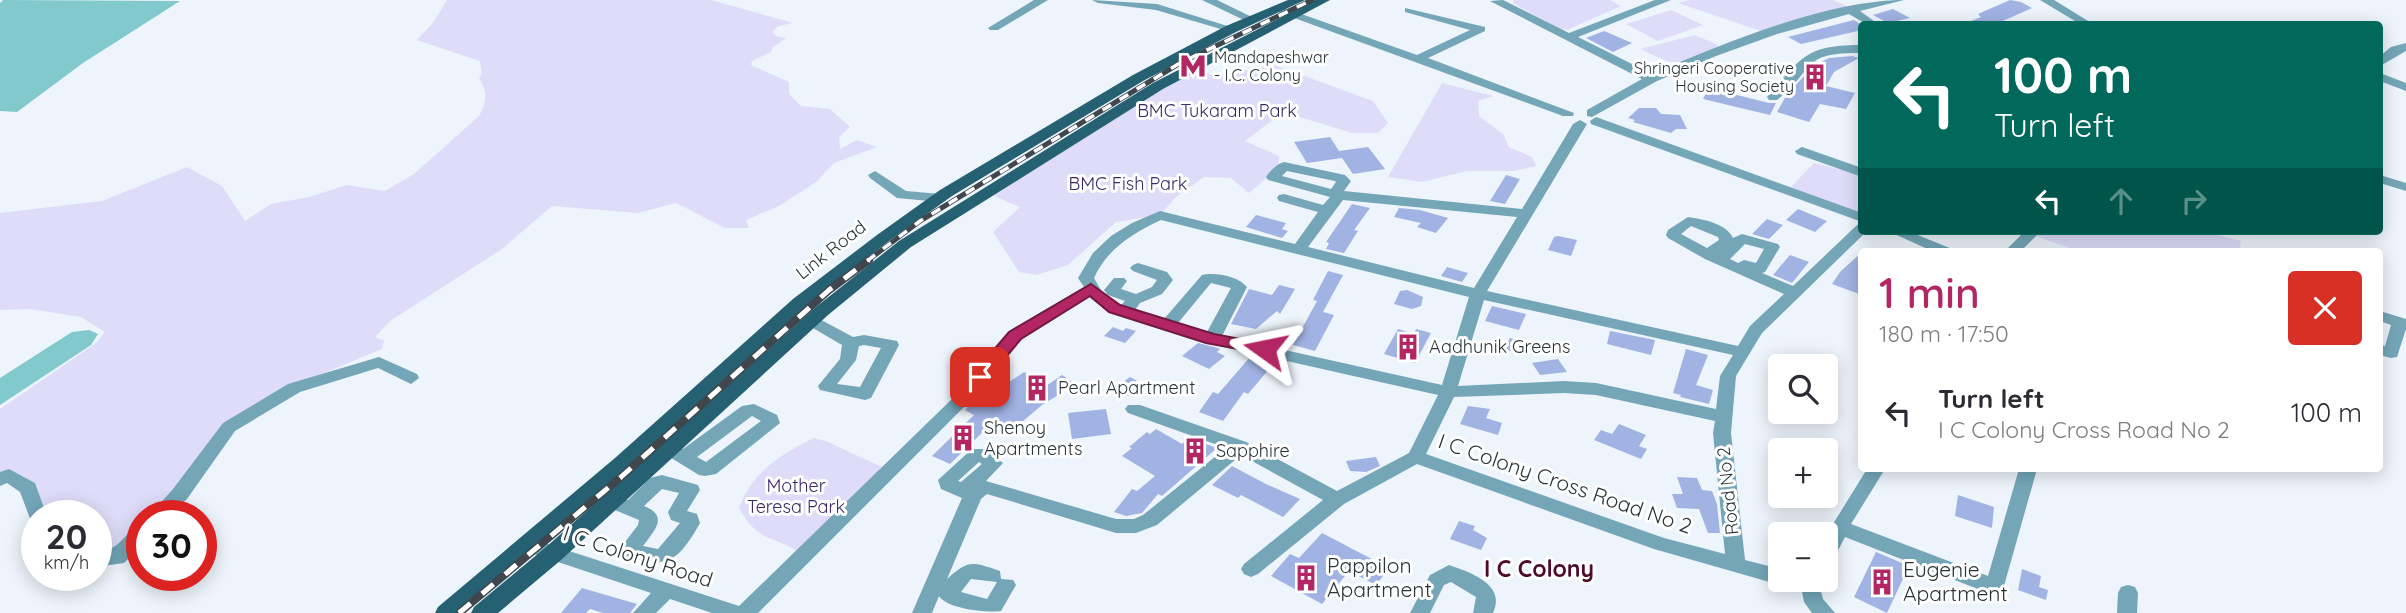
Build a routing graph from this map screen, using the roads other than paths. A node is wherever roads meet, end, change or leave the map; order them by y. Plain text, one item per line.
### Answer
1 (1042, 0) edge
2 (1098, 0) edge
3 (1208, 0) edge
4 (1324, 0) edge
5 (1630, 0) edge
6 (1665, 0) edge
7 (1898, 0) edge
8 (2046, 0) edge
9 (1496, 1) edge
10 (1292, 5) edge
11 (1643, 6) junction
12 (1409, 10) dead end
13 (1851, 10) junction
14 (1252, 20) junction
15 (1868, 21) edge
16 (2082, 21) edge
17 (993, 28) dead end
18 (1231, 29) junction
19 (1568, 37) junction
20 (2406, 47) edge
21 (1858, 49) edge
22 (1417, 58) junction
23 (2383, 60) edge
24 (2383, 78) edge
25 (1652, 79) junction
26 (2406, 87) edge
27 (1773, 97) dead end
28 (1584, 118) junction
29 (1802, 151) dead end
30 (1858, 172) edge
31 (876, 174) dead end
32 (2383, 179) edge
33 (2406, 187) edge
34 (940, 198) junction
35 (1284, 198) dead end
36 (1332, 199) junction
37 (1526, 214) junction
38 (1858, 217) edge
39 (1858, 232) edge
40 (1905, 235) edge
41 (1300, 248) junction
42 (1937, 248) edge
43 (1717, 257) dead end
44 (1138, 268) dead end
45 (1119, 281) dead end
46 (1091, 289) junction
47 (1795, 293) junction
48 (1478, 294) junction
49 (1130, 306) junction
50 (2383, 317) edge
51 (812, 320) junction
52 (2403, 323) edge
53 (1168, 325) junction
54 (1212, 339) junction
55 (851, 343) dead end
56 (2383, 351) edge
57 (1743, 352) junction
58 (411, 378) dead end
59 (1448, 392) junction
60 (1134, 409) dead end
61 (1724, 417) junction
62 (1240, 446) junction
63 (1416, 457) junction
64 (1874, 472) edge
65 (2027, 472) edge
66 (0, 479) edge
67 (1337, 499) junction
68 (32, 500) edge
69 (174, 500) edge
70 (612, 501) junction
71 (632, 507) junction
72 (1840, 527) junction
73 (1838, 531) edge
74 (526, 544) junction
75 (126, 549) edge
76 (553, 554) junction
77 (112, 558) edge
78 (1736, 565) junction
79 (1251, 569) dead end
80 (1768, 574) edge
81 (944, 586) junction
82 (666, 591) junction
83 (1812, 592) edge
84 (1822, 610) edge
85 (446, 613) edge
86 (482, 613) edge
87 (643, 613) edge
88 (737, 613) edge
89 (745, 613) edge
90 (922, 613) edge
91 (1420, 613) edge
92 (1483, 613) edge

1 - 17 street
2 - 18 street
3 - 14 street
4 - 10 main road, Link Road
5 - 11 street
6 - 11 street
7 - 13 street
8 - 16 street
9 - 19 street
10 - 14 main road, Link Road
10 - 22 street
10 - 51 main road, Link Road
11 - 19 street
12 - 22 street
13 - 15 street
13 - 25 street
14 - 18 main road, Link Road
18 - 34 main road, Link Road
19 - 25 street
20 - 23 street
21 - 27 street
22 - 28 street
24 - 26 street
25 - 28 street
28 - 37 street
28 - 38 street
29 - 30 street
31 - 34 street
32 - 33 street
34 - 74 main road, Link Road
35 - 36 street
36 - 37 street
36 - 41 street
37 - 48 street
39 - 47 street, Road No 2
40 - 42 street
41 - 46 street
41 - 48 street
43 - 47 street
44 - 49 street
45 - 49 street
46 - 49 street
46 - 89 street
47 - 57 street, Road No 2
48 - 57 street
48 - 59 street
49 - 53 street
50 - 52 street
51 - 55 street
51 - 70 main road, Link Road
52 - 56 street
53 - 54 street
53 - 54 street
54 - 59 street
57 - 61 street, Road No 2
58 - 69 street
59 - 61 street
59 - 63 street
60 - 62 street
61 - 78 street, Road No 2
62 - 67 street
62 - 81 street
63 - 67 street
63 - 78 street, I C Colony Cross Road No 2
64 - 72 street
65 - 72 street
66 - 68 street
67 - 79 street
70 - 71 street
70 - 76 main road, Link Road
71 - 71 street
72 - 73 street
74 - 76 street, I C Colony Road
74 - 85 main road, Link Road
75 - 77 street
76 - 82 street, I C Colony Road
76 - 86 main road, Link Road
78 - 80 street, I C Colony Cross Road No 2
81 - 81 street
81 - 90 street
82 - 87 street
82 - 88 street, I C Colony Road
83 - 84 street
91 - 92 street

